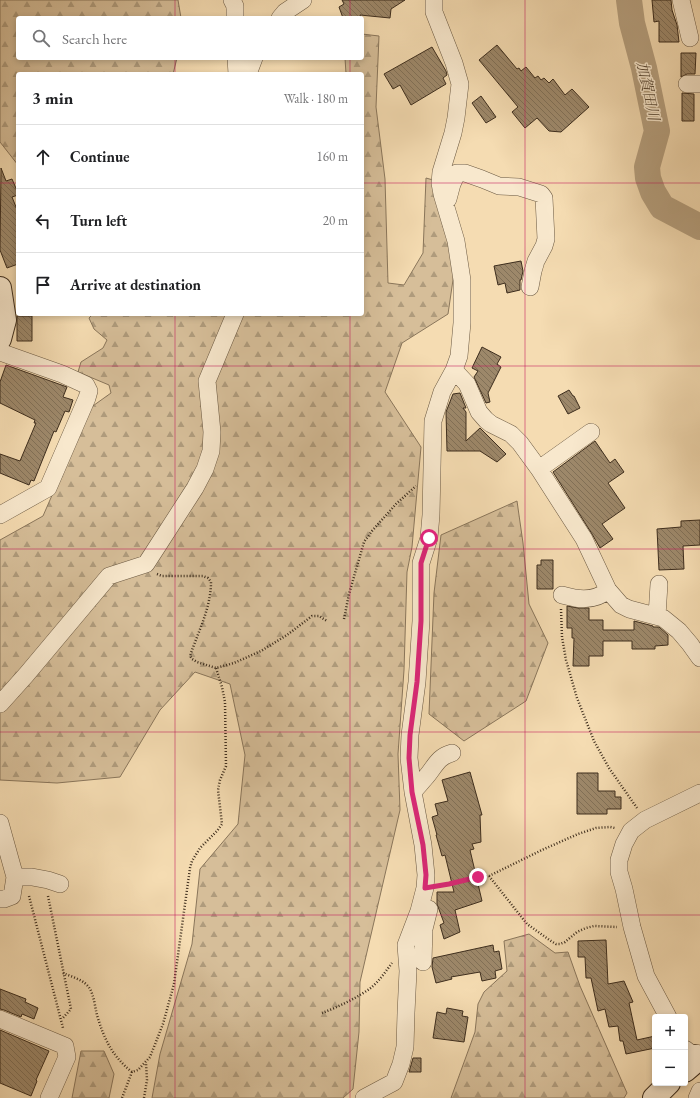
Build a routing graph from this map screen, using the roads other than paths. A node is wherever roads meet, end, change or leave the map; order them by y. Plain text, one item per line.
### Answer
1 (232, 0) edge
2 (303, 0) edge
3 (434, 0) edge
4 (681, 0) edge
5 (235, 16) edge
6 (282, 16) edge
7 (690, 38) dead end
8 (236, 60) edge
9 (253, 60) edge
10 (237, 72) edge
11 (249, 72) edge
12 (445, 200) junction
13 (530, 287) dead end
14 (0, 288) edge
15 (234, 316) edge
16 (0, 339) edge
17 (0, 352) edge
18 (454, 370) junction
19 (591, 432) dead end
20 (538, 469) junction
21 (0, 516) edge
22 (659, 584) dead end
23 (608, 590) junction
24 (562, 595) road end
25 (657, 616) junction
26 (700, 658) edge
27 (0, 704) edge
28 (452, 753) dead end
29 (412, 792) junction
30 (700, 793) edge
31 (0, 824) edge
32 (18, 877) junction
33 (52, 882) road end
34 (425, 888) junction
35 (0, 899) edge
36 (423, 962) dead end
37 (666, 1014) edge
38 (0, 1019) edge
39 (686, 1050) edge
40 (700, 1054) edge
41 (700, 1058) edge
42 (688, 1068) edge
43 (666, 1086) edge
44 (700, 1091) edge
45 (49, 1098) edge
46 (364, 1098) edge
47 (654, 1098) edge
48 (697, 1098) edge

1 - 5 street
2 - 6 street
3 - 12 street
4 - 7 street
8 - 10 street
9 - 11 street
12 - 13 street
12 - 18 street
14 - 16 street
15 - 27 street
17 - 21 street
18 - 20 street
18 - 29 street
19 - 20 street
20 - 23 street
22 - 25 street
23 - 24 street
23 - 25 street
25 - 26 street
28 - 29 street
29 - 34 street
30 - 37 street
31 - 32 street
32 - 33 street
32 - 35 street
34 - 36 street
34 - 46 street
38 - 45 street
39 - 40 street
41 - 42 street
43 - 47 street
44 - 48 street

